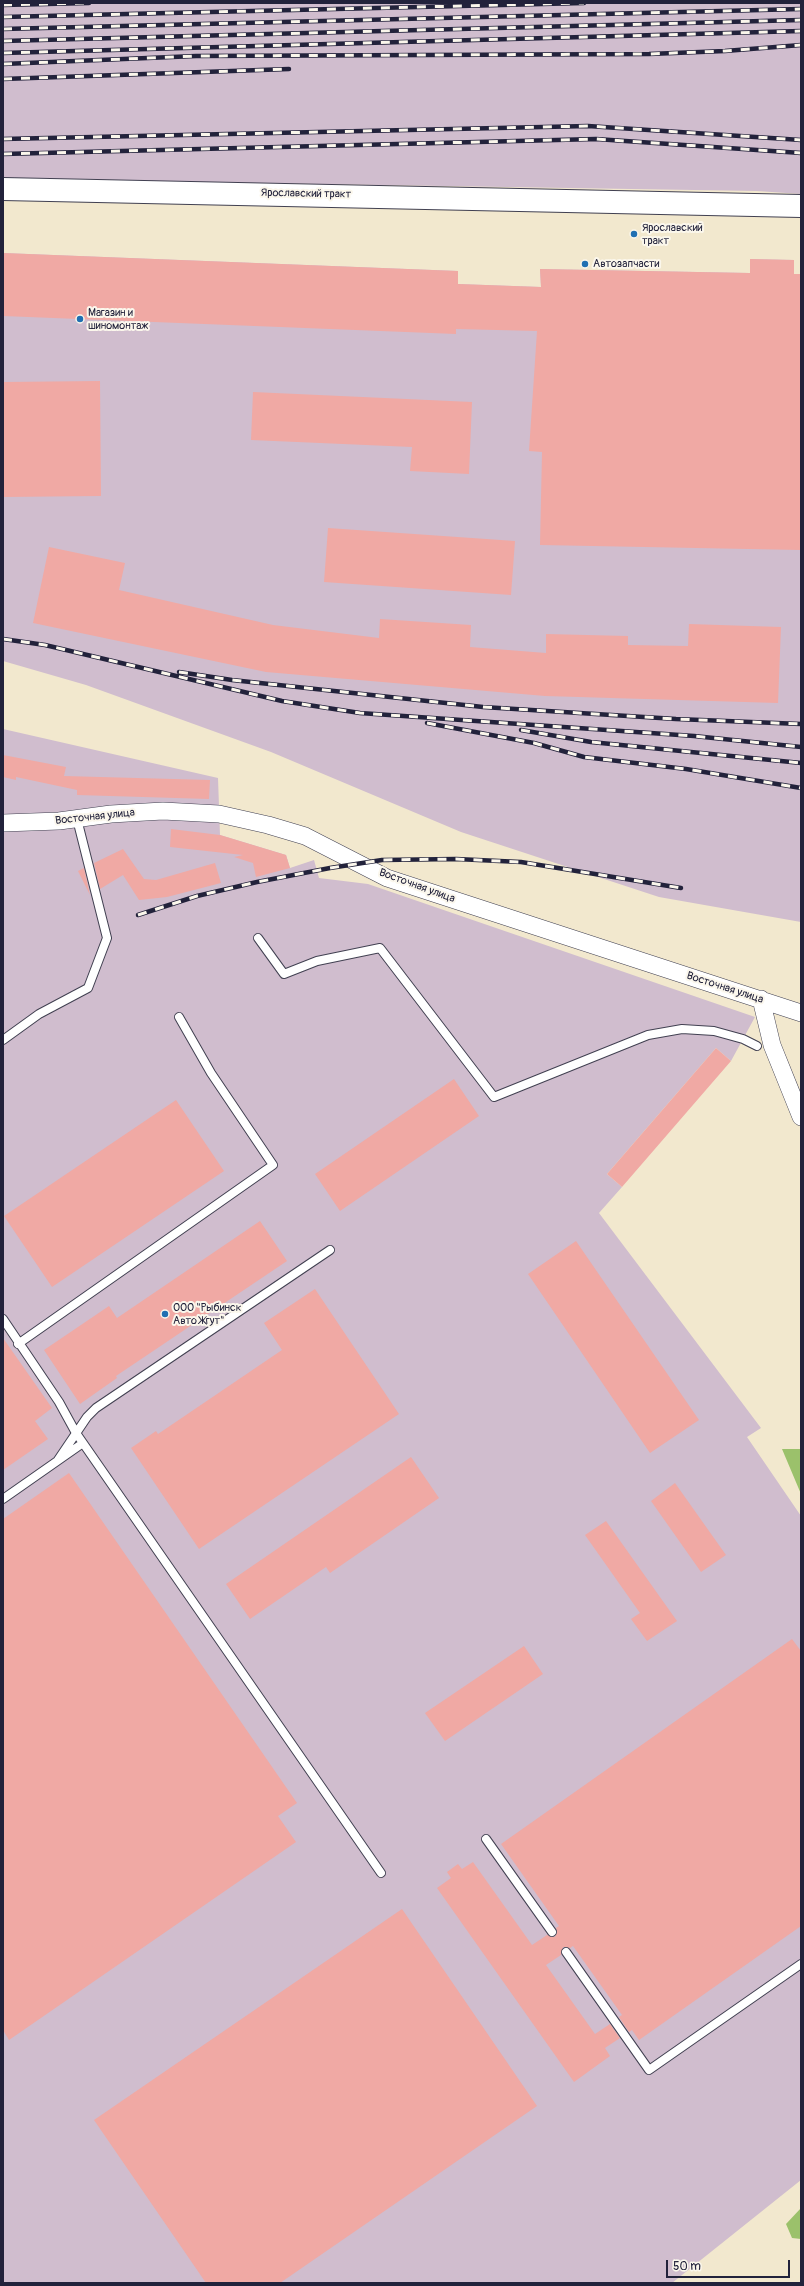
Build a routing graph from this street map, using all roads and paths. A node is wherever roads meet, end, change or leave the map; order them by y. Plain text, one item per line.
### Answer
1 (3, 189) edge
2 (801, 206) edge
3 (77, 819) junction
4 (3, 823) edge
5 (258, 938) dead end
6 (761, 999) junction
7 (801, 1013) edge
8 (178, 1017) dead end
9 (3, 1040) edge
10 (757, 1046) dead end
11 (801, 1117) edge
12 (330, 1250) dead end
13 (3, 1318) edge
14 (18, 1344) junction
15 (76, 1433) junction
16 (83, 1443) junction
17 (58, 1460) junction
18 (3, 1499) edge
19 (486, 1839) dead end
20 (381, 1873) dead end
21 (552, 1932) dead end
22 (566, 1952) dead end
23 (801, 1964) edge

1 - 2 street, Ярославский тракт
3 - 4 street, Восточная улица
3 - 6 street, Восточная улица
3 - 9 lane
5 - 10 lane
6 - 7 street, Восточная улица
6 - 11 street
8 - 14 lane
12 - 15 lane
13 - 14 lane
14 - 15 lane
15 - 16 lane
15 - 17 lane
16 - 17 lane
16 - 20 lane
17 - 18 lane
19 - 21 lane
22 - 23 lane

